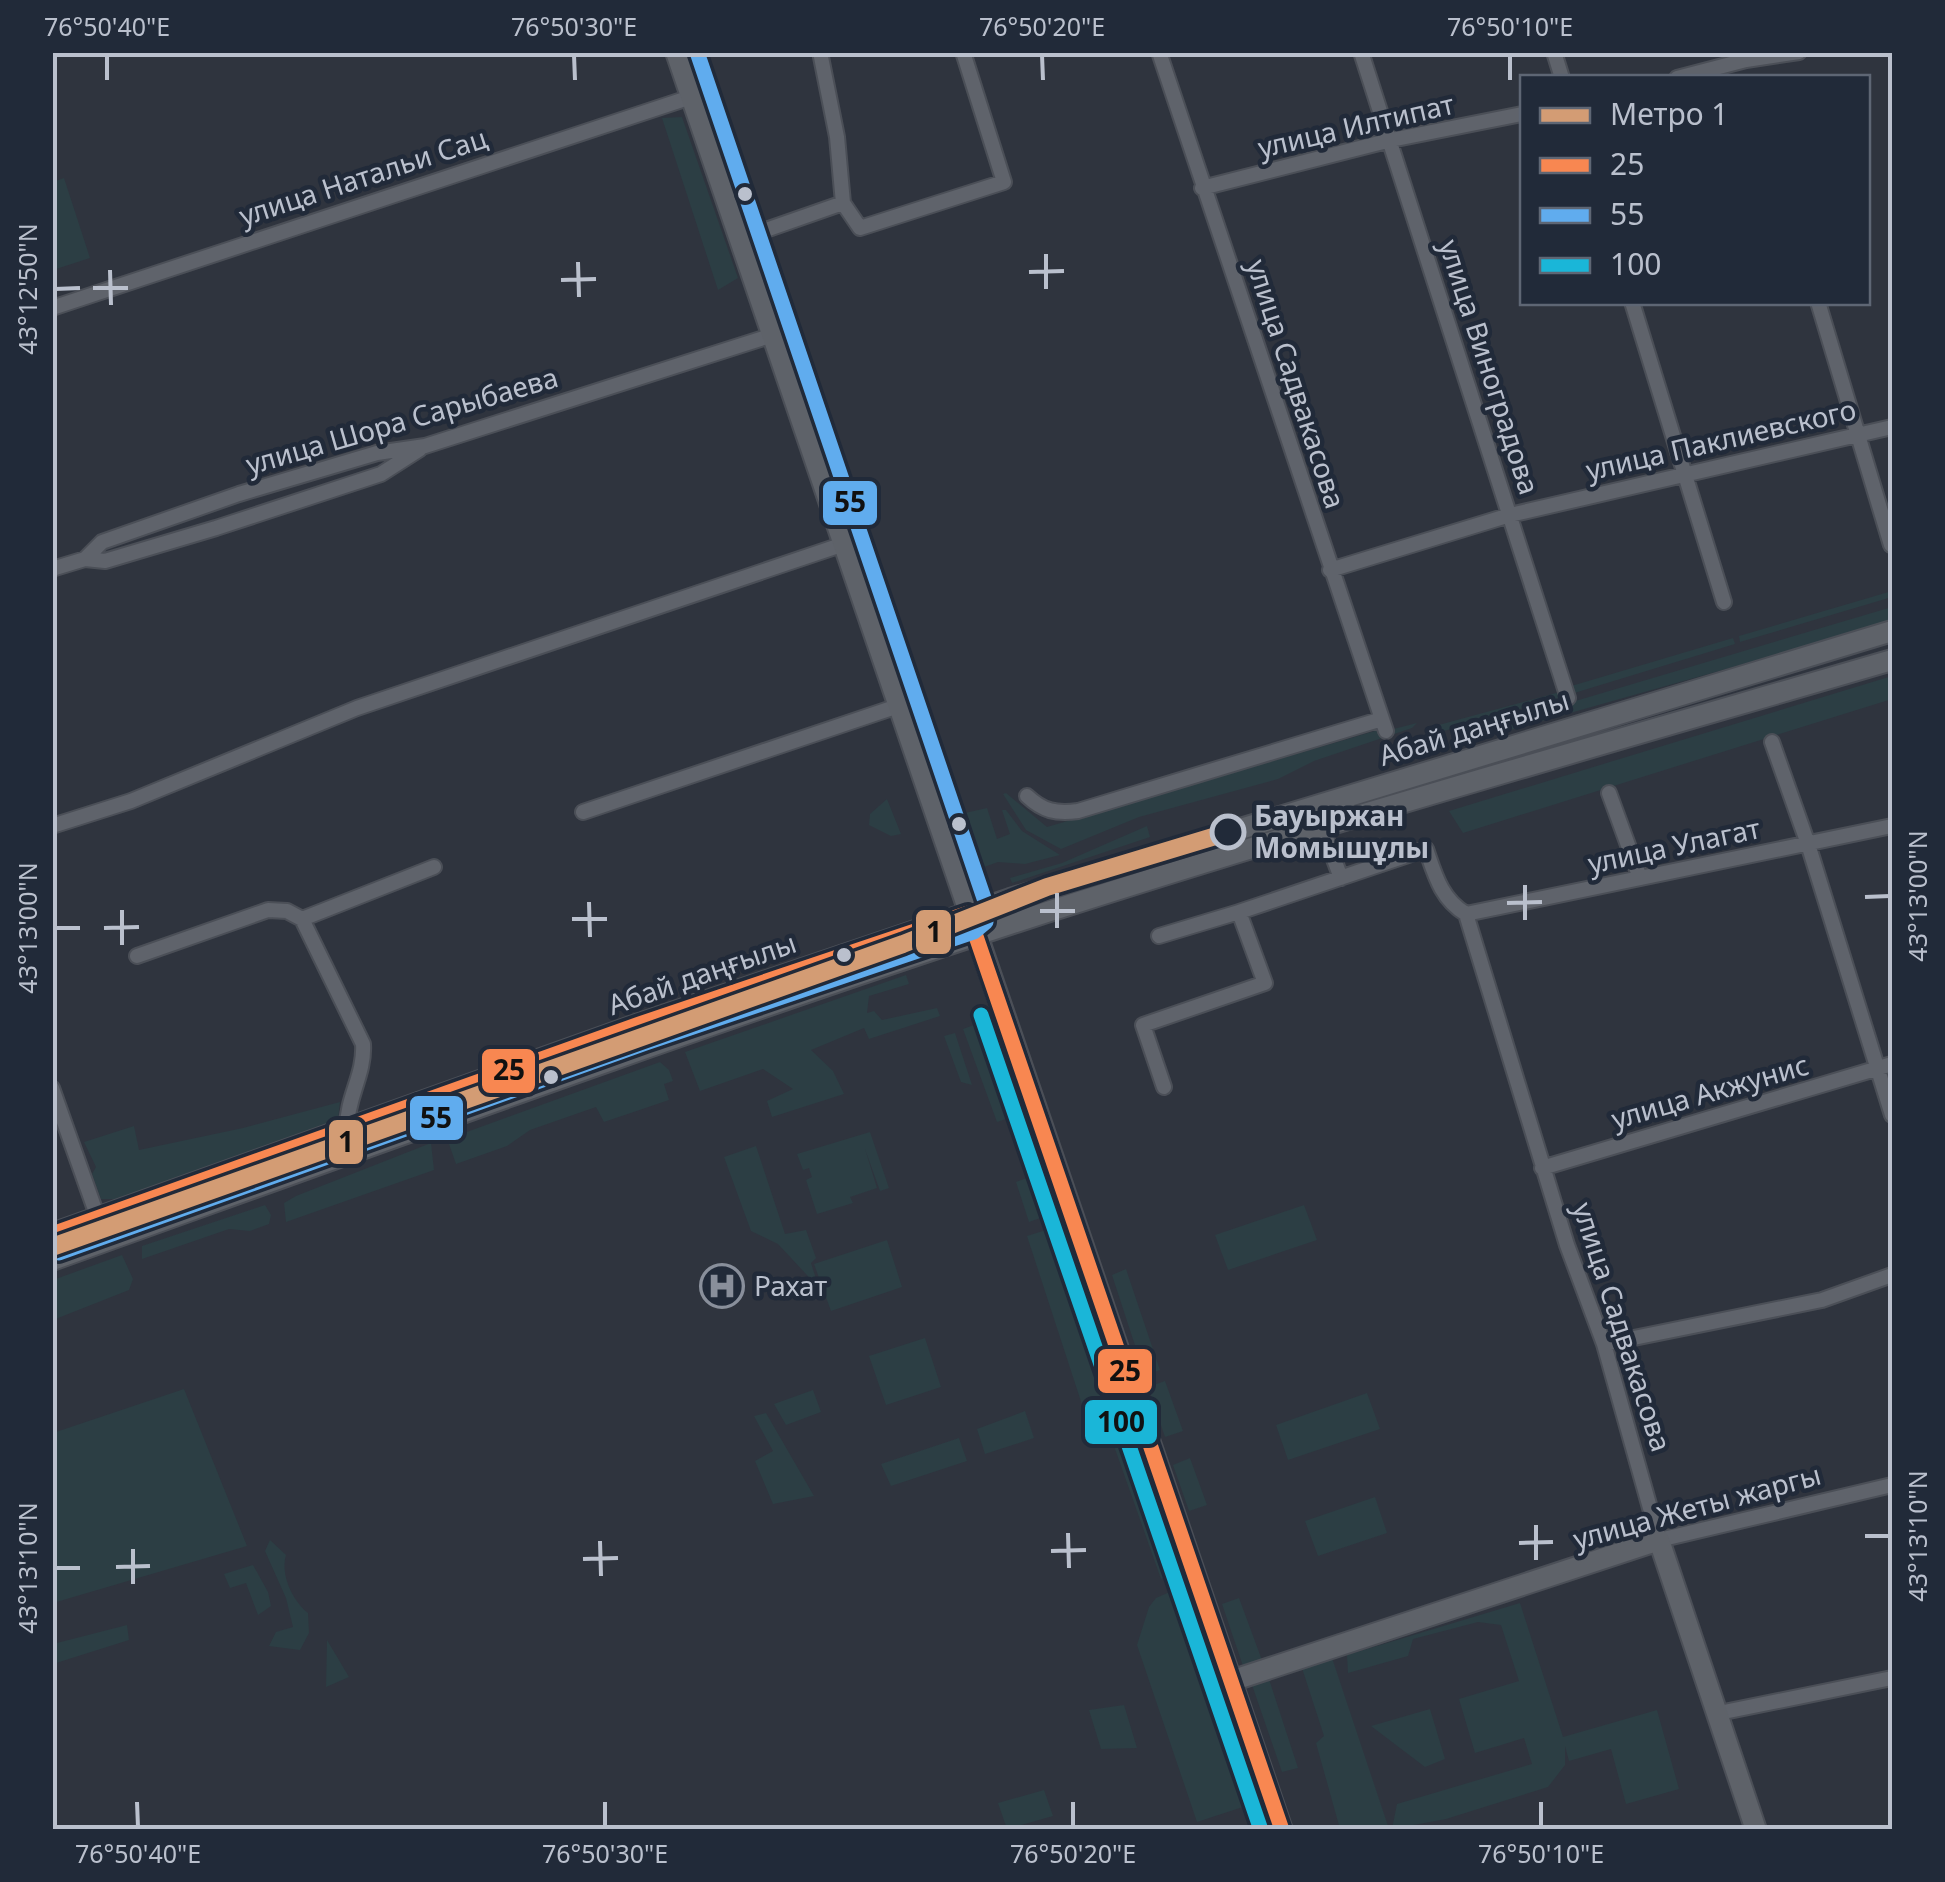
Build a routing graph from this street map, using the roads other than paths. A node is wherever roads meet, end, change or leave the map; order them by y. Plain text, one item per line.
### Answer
1 (676, 52) edge
2 (820, 52) edge
3 (962, 52) edge
4 (1159, 52) edge
5 (1361, 52) edge
6 (1799, 52) edge
7 (1744, 56) edge
8 (1686, 75) edge
9 (691, 96) junction
10 (1520, 114) edge
11 (1391, 140) junction
12 (1202, 188) junction
13 (844, 203) junction
14 (740, 239) junction
15 (1633, 305) edge
16 (1819, 305) edge
17 (52, 308) edge
18 (774, 335) junction
19 (1892, 427) edge
20 (1856, 434) junction
21 (425, 446) junction
22 (1684, 474) junction
23 (1510, 515) junction
24 (844, 544) junction
25 (1891, 545) edge
26 (85, 559) junction
27 (52, 569) edge
28 (1330, 570) junction
29 (1724, 602) dead end
30 (1892, 631) edge
31 (1892, 660) edge
32 (1568, 698) dead end
33 (898, 706) junction
34 (1772, 742) dead end
35 (1609, 794) dead end
36 (1027, 796) dead end
37 (584, 812) dead end
38 (52, 826) edge
39 (1892, 826) edge
40 (1322, 828) junction
41 (1808, 844) junction
42 (434, 867) dead end
43 (1341, 878) junction
44 (1640, 878) junction
45 (1239, 912) junction
46 (968, 913) junction
47 (1466, 914) junction
48 (302, 919) junction
49 (976, 936) junction
50 (1159, 936) dead end
51 (138, 956) dead end
52 (1885, 1066) edge
53 (1164, 1087) dead end
54 (52, 1088) edge
55 (1892, 1115) edge
56 (347, 1127) junction
57 (1542, 1168) junction
58 (98, 1218) junction
59 (52, 1234) edge
60 (52, 1260) edge
61 (1892, 1275) edge
62 (1604, 1344) junction
63 (1892, 1485) edge
64 (1659, 1540) junction
65 (1892, 1678) edge
66 (1232, 1680) junction
67 (1719, 1713) junction
68 (1282, 1830) edge
69 (1756, 1830) edge

1 - 9 main road
2 - 13 street
3 - 13 street
4 - 12 street, улица Садвакасова
5 - 11 street, улица Виноградова
6 - 7 street
7 - 8 street
9 - 14 main road
9 - 17 street, улица Натальи Сац
10 - 11 street, улица Илтипат
11 - 12 street, улица Илтипат
11 - 23 street, улица Виноградова
12 - 28 street, улица Садвакасова
13 - 14 street
14 - 18 main road
15 - 22 street
16 - 20 street
18 - 21 street, улица Шора Сарыбаева
18 - 24 main road
19 - 20 street, улица Паклиевского
20 - 22 street, улица Паклиевского
20 - 25 street
21 - 26 street
21 - 26 street, улица Шора Сарыбаева
22 - 23 street, улица Паклиевского
22 - 29 street
23 - 28 street, улица Паклиевского
23 - 32 street, улица Виноградова
24 - 33 main road
24 - 38 street
26 - 27 street, улица Шора Сарыбаева
28 - 36 street, улица Садвакасова
30 - 46 main road, Абай даңғылы
31 - 40 main road, Абай даңғылы
33 - 37 street
33 - 46 main road
34 - 41 street
35 - 44 street
39 - 41 street, улица Улагат
40 - 43 street
40 - 49 main road, Абай даңғылы
41 - 44 street, улица Улагат
41 - 52 street
42 - 48 street
43 - 45 street
43 - 47 street, улица Садвакасова
44 - 47 street, улица Улагат
45 - 50 street
45 - 53 street
46 - 49 main road
46 - 56 main road, Абай даңғылы
47 - 57 street, улица Садвакасова
48 - 51 street
48 - 56 street
49 - 60 main road, Абай даңғылы
49 - 66 main road
52 - 55 street
52 - 57 street, улица Акжунис
54 - 58 street
56 - 58 main road, Абай даңғылы
57 - 62 street, улица Садвакасова
58 - 59 main road, Абай даңғылы
61 - 62 street
62 - 64 street, улица Садвакасова
63 - 64 street, улица Жеты жаргы
64 - 66 main road, улица Жеты жаргы
64 - 67 main road, улица Садвакасова
65 - 67 street
66 - 68 main road
67 - 69 main road, улица Садвакасова

